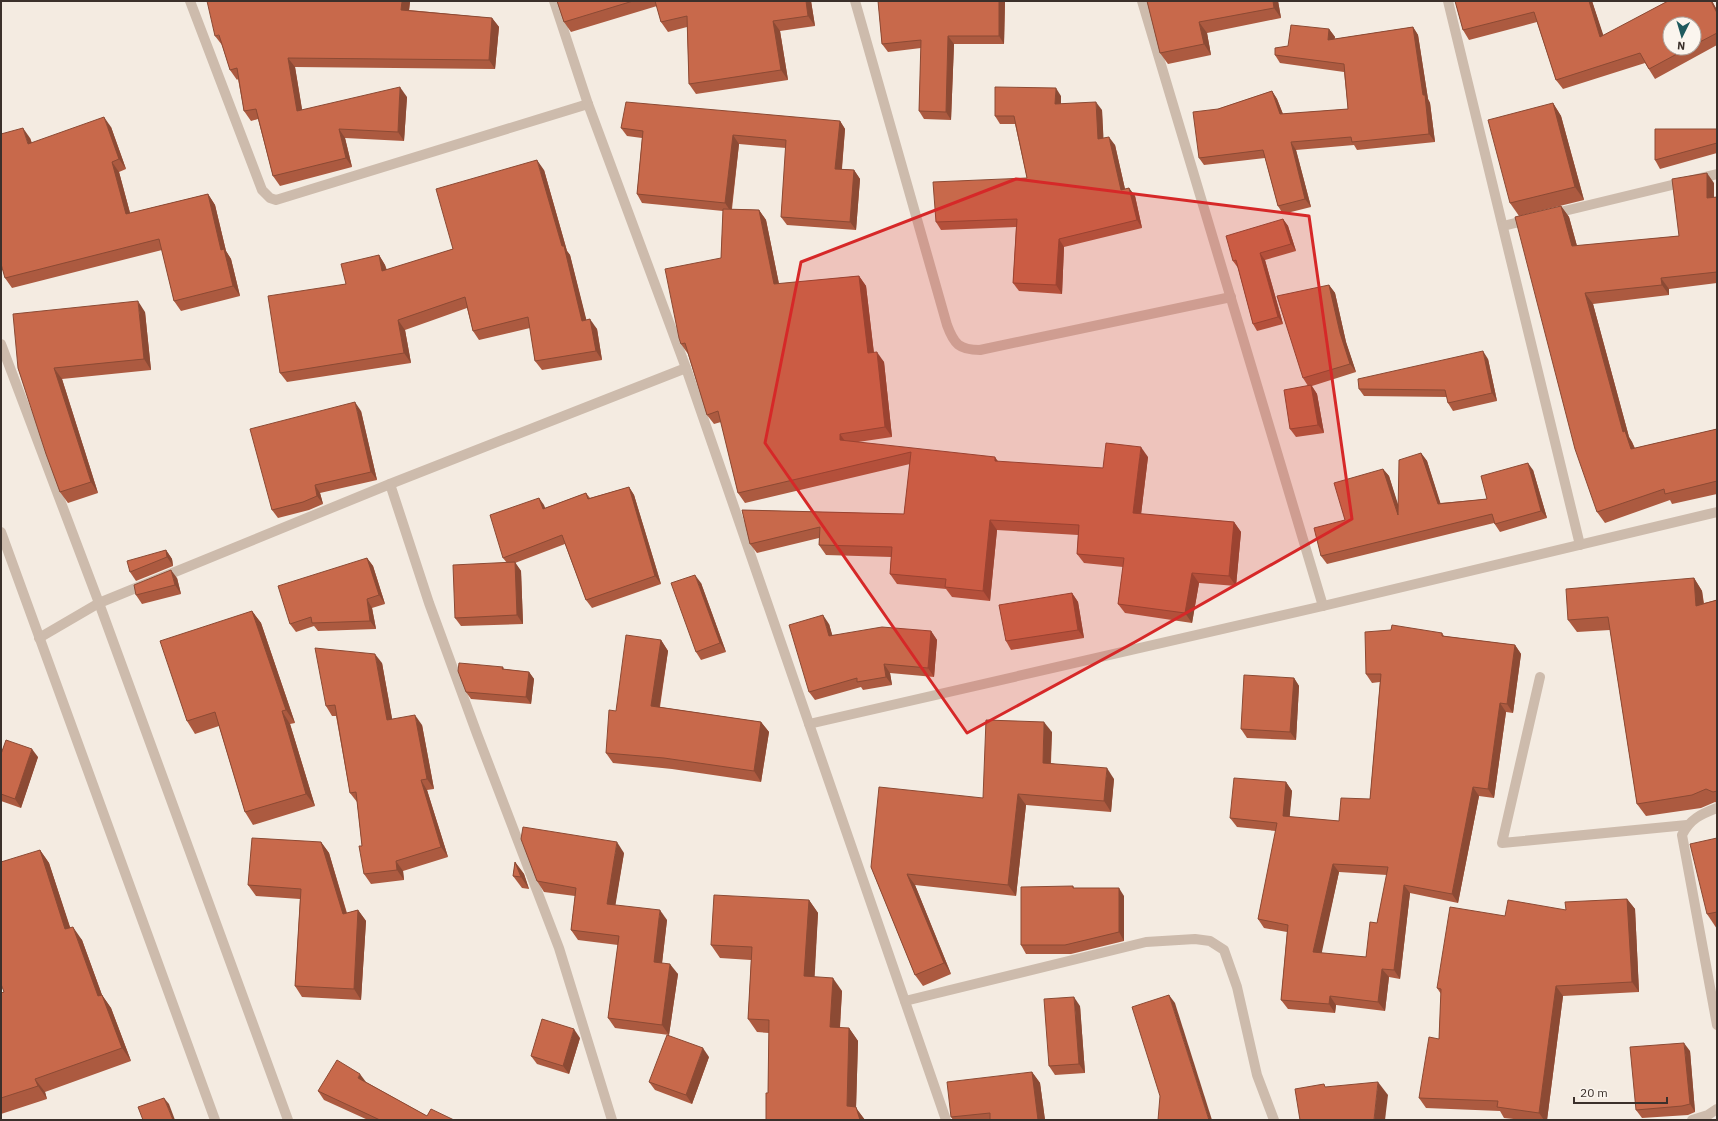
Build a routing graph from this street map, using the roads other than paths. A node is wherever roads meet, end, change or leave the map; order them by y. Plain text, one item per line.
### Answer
1 (190, 1) edge
2 (554, 1) edge
3 (855, 1) edge
4 (1142, 1) edge
5 (1448, 1) edge
6 (588, 104) junction
7 (1717, 174) edge
8 (1503, 226) junction
9 (1231, 296) junction
10 (1, 344) edge
11 (686, 368) junction
12 (390, 484) junction
13 (1717, 512) edge
14 (1, 532) edge
15 (1580, 545) junction
16 (99, 602) junction
17 (1323, 606) junction
18 (39, 638) junction
19 (1540, 677) dead end
20 (809, 724) junction
21 (1717, 808) edge
22 (1687, 825) junction
23 (905, 1001) junction
24 (1717, 1025) edge
25 (1717, 1110) edge
26 (215, 1120) edge
27 (288, 1120) edge
28 (612, 1120) edge
29 (946, 1120) edge
30 (1274, 1120) edge
31 (1692, 1120) edge

1 - 6 street
2 - 6 street
3 - 9 street
4 - 9 street
5 - 8 street
6 - 11 street
7 - 8 street
8 - 15 street
9 - 17 street
10 - 16 street
11 - 12 street
11 - 20 street
12 - 16 street
12 - 28 street
13 - 15 street
14 - 18 street
15 - 17 street
16 - 18 street
16 - 27 street
17 - 20 street
18 - 26 street
19 - 22 street
20 - 23 street
21 - 22 street
22 - 24 street
23 - 29 street
23 - 30 street
25 - 31 street

